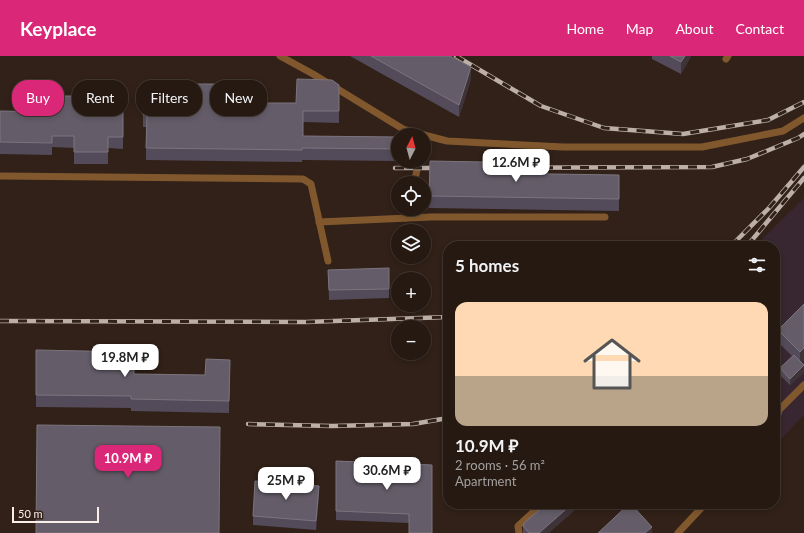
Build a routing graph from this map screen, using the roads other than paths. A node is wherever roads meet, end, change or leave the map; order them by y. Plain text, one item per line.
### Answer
1 (280, 56) edge
2 (804, 118) edge
3 (400, 128) edge
4 (431, 138) edge
5 (0, 176) edge
6 (606, 217) dead end
7 (406, 218) joint
8 (319, 222) junction
9 (328, 262) dead end
10 (804, 385) edge
11 (780, 409) edge
12 (537, 509) edge
13 (700, 509) edge
14 (518, 533) edge
15 (678, 533) edge

1 - 3 lane
2 - 4 lane
5 - 8 lane
6 - 7 lane
7 - 8 lane
8 - 9 lane
10 - 11 lane
12 - 14 lane
13 - 15 lane

